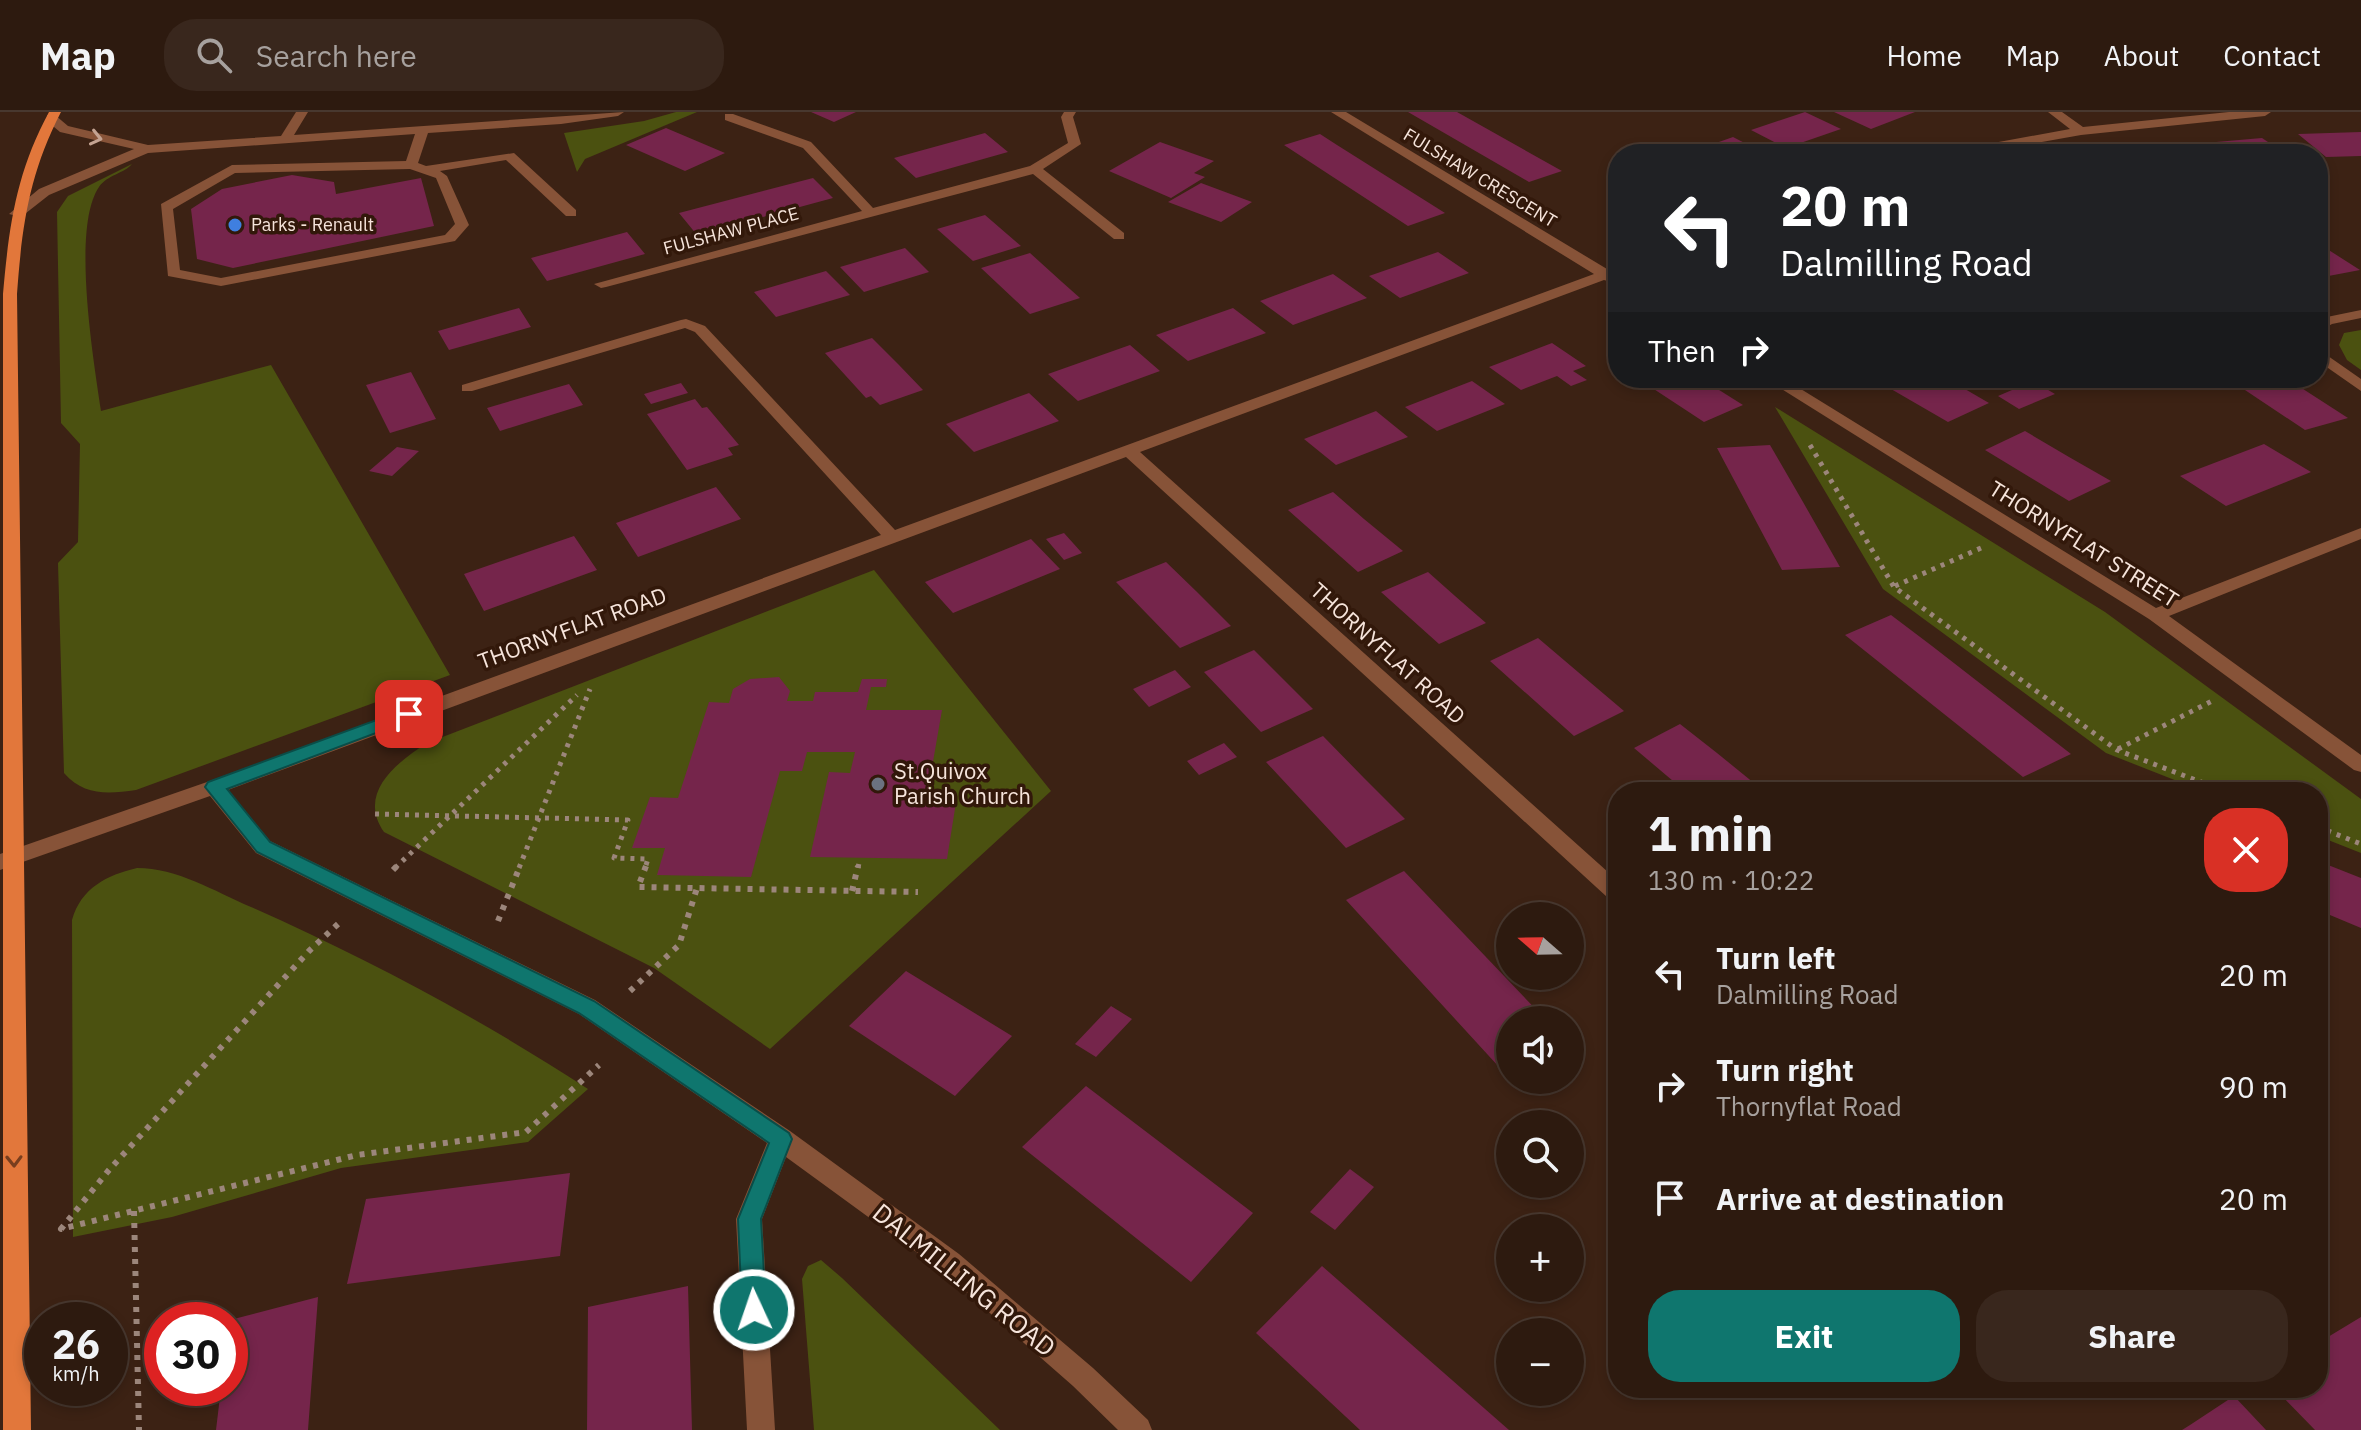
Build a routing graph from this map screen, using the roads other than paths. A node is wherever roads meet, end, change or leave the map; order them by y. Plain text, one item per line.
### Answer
1 (302, 112) edge
2 (618, 112) edge
3 (1070, 112) edge
4 (1337, 112) edge
5 (2054, 112) edge
6 (2265, 112) edge
7 (53, 115) edge
8 (562, 116) edge
9 (729, 117) dead end
10 (423, 129) junction
11 (2081, 131) junction
12 (285, 139) junction
13 (2010, 144) edge
14 (146, 149) junction
15 (418, 167) junction
16 (1035, 169) junction
17 (571, 213) dead end
18 (871, 213) junction
19 (16, 214) junction
20 (1119, 236) dead end
21 (1608, 272) edge
22 (1608, 278) edge
23 (601, 284) dead end
24 (2361, 314) edge
25 (2328, 321) edge
26 (2328, 361) edge
27 (2361, 386) edge
28 (467, 388) dead end
29 (1788, 388) edge
30 (1128, 450) junction
31 (2361, 533) edge
32 (891, 536) junction
33 (2155, 615) junction
34 (2361, 765) edge
35 (214, 787) junction
36 (6, 861) edge
37 (1608, 885) edge
38 (781, 1139) junction
39 (17, 1430) edge
40 (761, 1430) edge
41 (1138, 1430) edge

1 - 12 street
2 - 8 street
3 - 16 street, FULSHAW PLACE
4 - 21 street, FULSHAW CRESCENT
5 - 11 street
6 - 11 street
7 -> 14 street
7 - 19 main road
8 - 10 street
9 - 18 street
10 - 12 street
10 - 15 street
11 - 13 street
12 - 14 street
14 - 19 street
15 - 15 street
15 - 17 street
16 - 18 street, FULSHAW PLACE
16 - 20 street
18 - 23 street, FULSHAW PLACE
19 - 36 main road
22 - 30 street, THORNYFLAT ROAD
24 - 25 street
26 - 27 street
28 - 32 street
29 - 33 street, THORNYFLAT STREET
30 - 32 street, THORNYFLAT ROAD
30 - 37 street, THORNYFLAT ROAD
31 - 33 street
32 - 35 street, THORNYFLAT ROAD
33 - 34 street, THORNYFLAT STREET
35 - 36 street, THORNYFLAT ROAD
35 - 38 street, DALMILLING ROAD
36 -> 39 main road
38 - 40 street
38 - 41 street, DALMILLING ROAD

